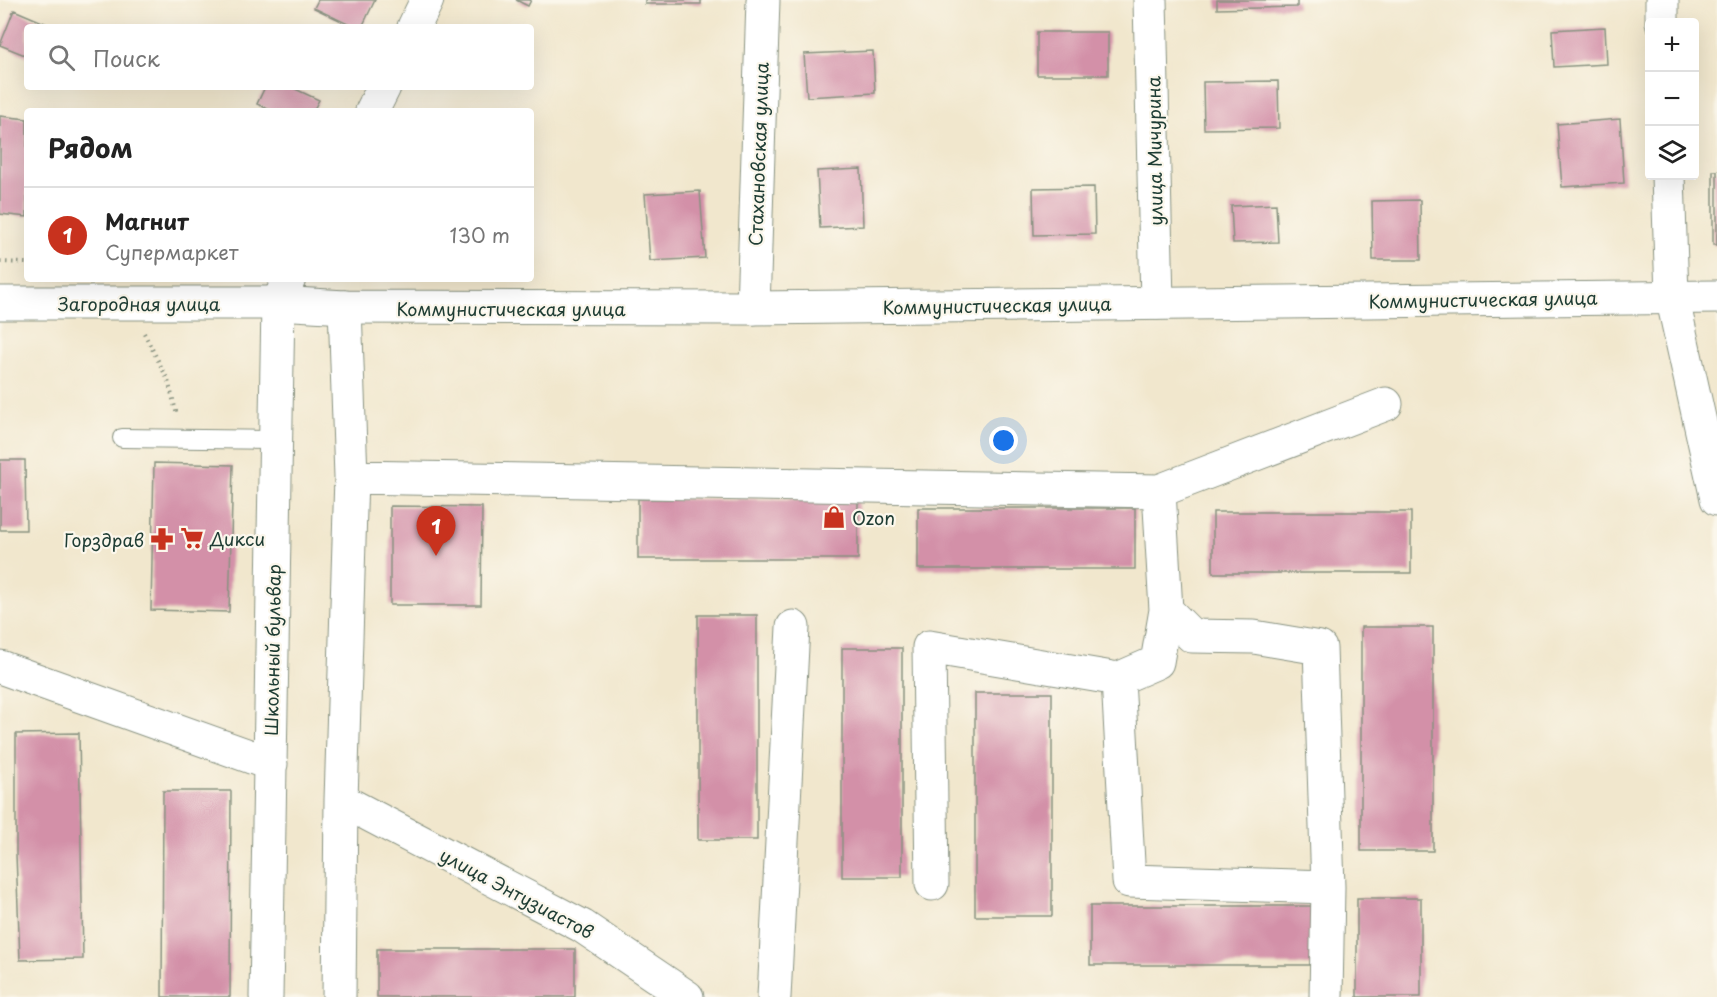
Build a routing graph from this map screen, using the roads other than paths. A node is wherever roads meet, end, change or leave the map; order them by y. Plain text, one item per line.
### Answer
1 (427, 0) edge
2 (764, 0) edge
3 (1150, 0) edge
4 (1662, 0) edge
5 (1662, 18) edge
6 (415, 24) edge
7 (382, 90) edge
8 (374, 108) edge
9 (1668, 180) edge
10 (283, 291) edge
11 (1672, 296) junction
12 (1717, 297) edge
13 (0, 303) edge
14 (1157, 303) junction
15 (345, 307) junction
16 (753, 308) junction
17 (1386, 404) dead end
18 (122, 438) dead end
19 (275, 440) junction
20 (351, 477) junction
21 (1160, 491) junction
22 (1717, 499) edge
23 (1166, 610) junction
24 (793, 627) dead end
25 (0, 667) edge
26 (1118, 679) junction
27 (271, 764) junction
28 (341, 800) junction
29 (932, 884) dead end
30 (1328, 887) junction
31 (266, 997) edge
32 (339, 997) edge
33 (687, 997) edge
34 (774, 997) edge
35 (1326, 997) edge

1 - 6 street
2 - 16 street, Стахановская улица
3 - 14 street, улица Мичурина
4 - 5 street
7 - 8 street
9 - 11 street
10 - 13 street, Загородная улица
10 - 15 street, Коммунистическая улица
10 - 19 street, Школьный бульвар
11 - 12 street, Коммунистическая улица
11 - 14 street, Коммунистическая улица
11 - 22 street
14 - 16 street, Коммунистическая улица
15 - 16 street, Коммунистическая улица
15 - 20 street
17 - 21 street
18 - 19 lane
19 - 27 street, Школьный бульвар
20 - 21 street
20 - 28 street
21 - 23 street
23 - 26 street
23 - 30 street
24 - 34 street
25 - 27 street
26 - 29 street
26 - 30 street
27 - 31 street, Школьный бульвар
28 - 32 street
28 - 33 street, улица Энтузиастов
30 - 35 street

